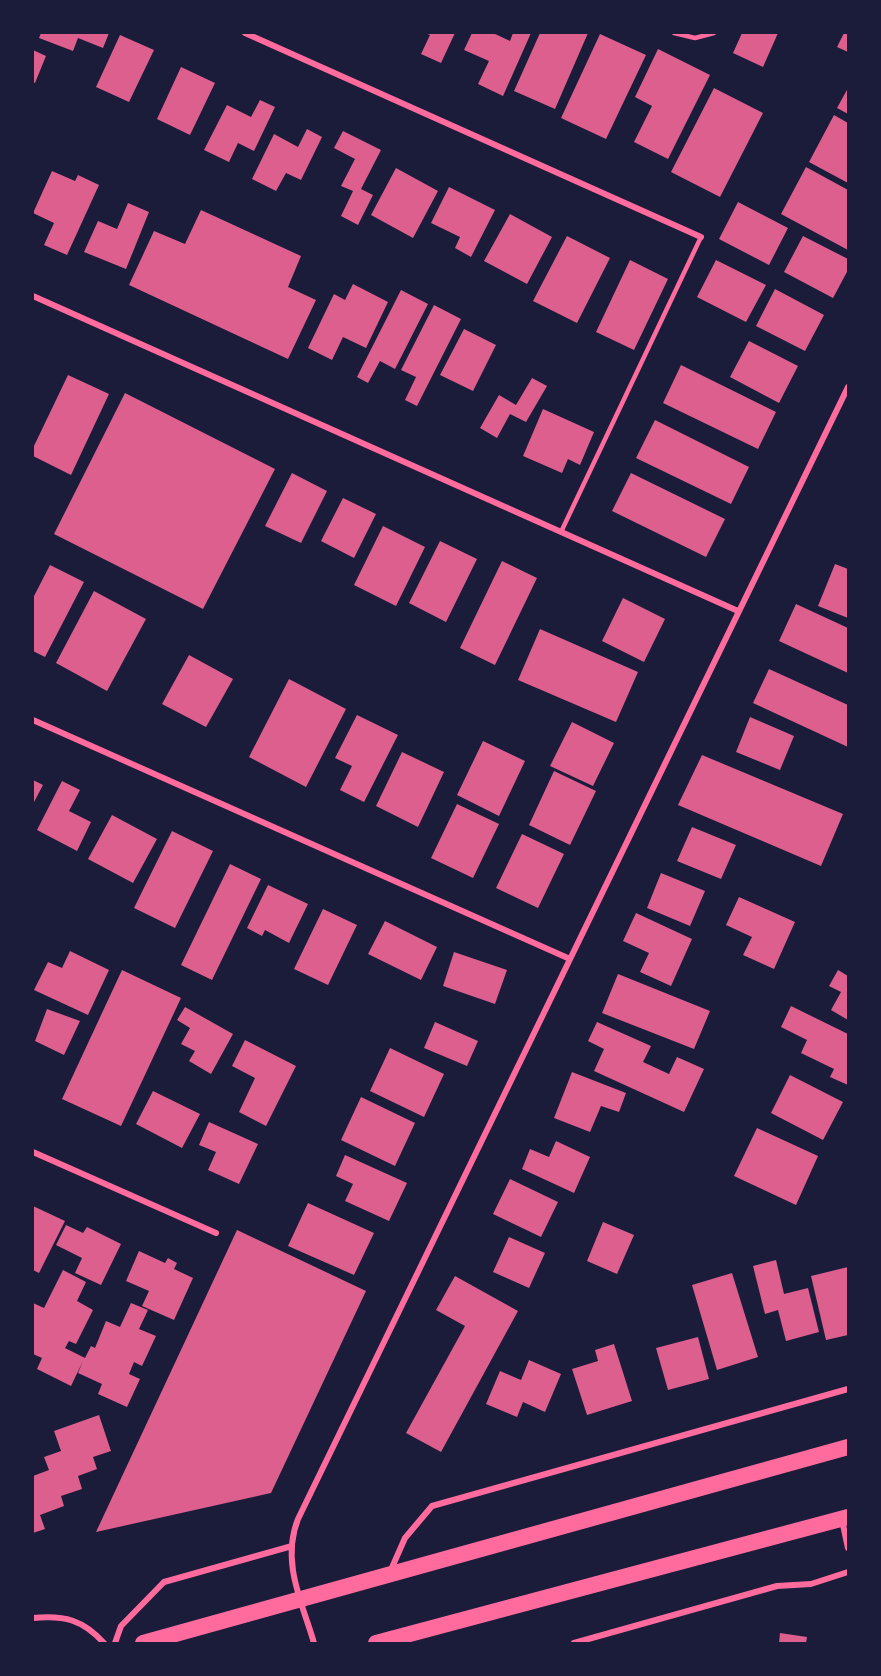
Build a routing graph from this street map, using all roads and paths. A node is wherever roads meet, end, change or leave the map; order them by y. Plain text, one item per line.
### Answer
1 (245, 33) edge
2 (674, 33) edge
3 (714, 33) edge
4 (701, 237) joint
5 (33, 296) edge
6 (848, 387) edge
7 (561, 532) junction
8 (738, 611) junction
9 (33, 720) edge
10 (570, 958) junction
11 (33, 1152) edge
12 (216, 1233) dead end
13 (848, 1389) edge
14 (848, 1447) edge
15 (845, 1518) edge
16 (292, 1546) junction
17 (848, 1548) edge
18 (848, 1572) edge
19 (390, 1573) junction
20 (301, 1600) junction
21 (33, 1618) edge
22 (104, 1643) edge
23 (115, 1643) edge
24 (143, 1643) edge
25 (314, 1643) edge
26 (376, 1643) edge
27 (574, 1643) edge

1 - 4 street
2 - 3 lane
4 - 7 lane
5 - 7 street
6 - 8 street
7 - 8 street
8 - 10 street
9 - 10 street
10 - 16 street
11 - 12 street
13 - 19 street
14 - 19 highway
15 - 17 street
15 - 26 highway
16 - 20 street
16 - 23 street
18 - 27 street
19 - 20 highway
20 - 24 highway
20 - 25 street
21 - 22 street

